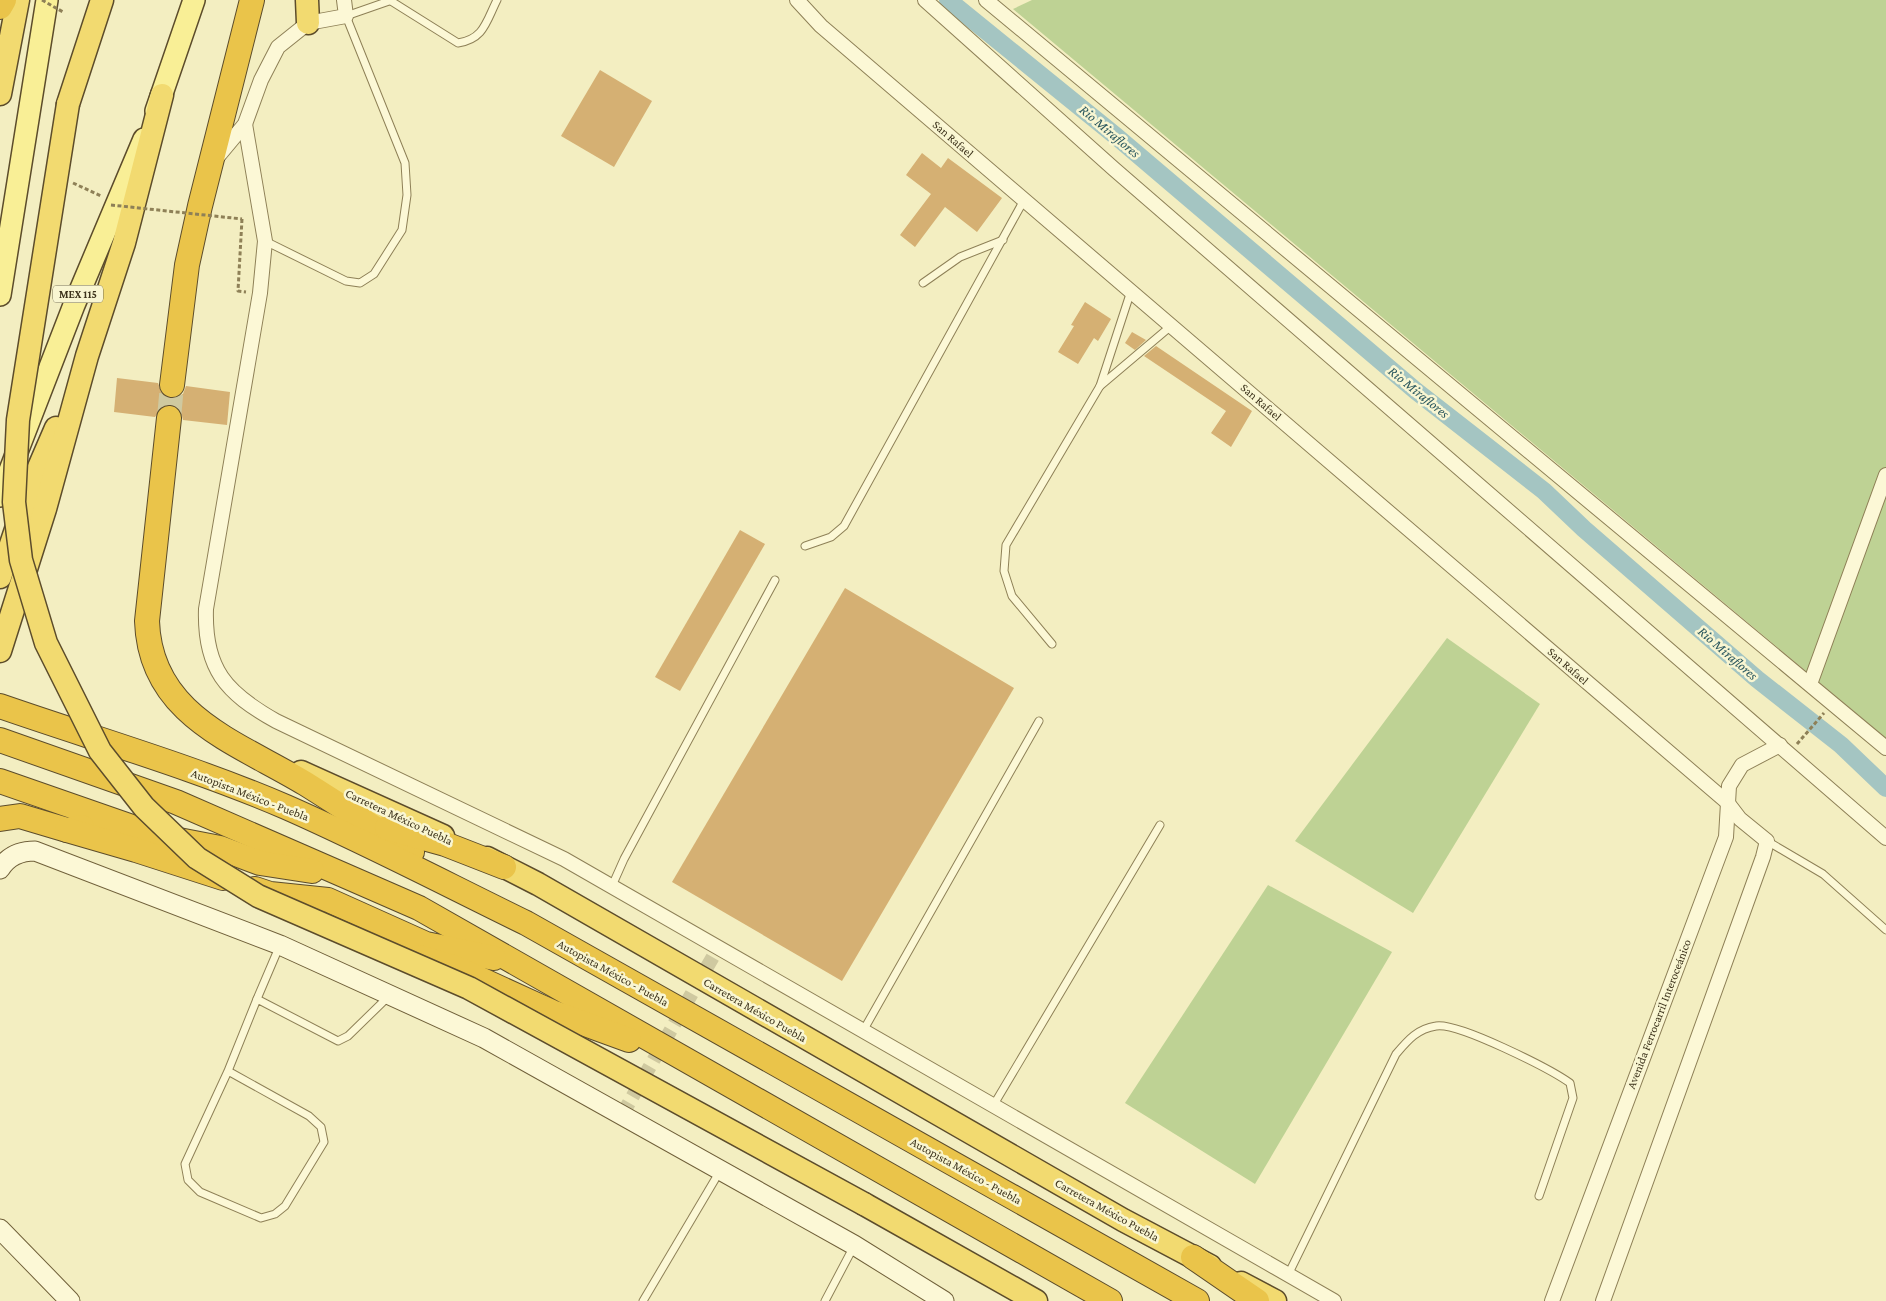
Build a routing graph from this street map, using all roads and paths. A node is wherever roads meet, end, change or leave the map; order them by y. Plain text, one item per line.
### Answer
1 (4, 0) edge
2 (18, 0) edge
3 (42, 0) edge
4 (102, 0) edge
5 (194, 0) edge
6 (252, 0) edge
7 (307, 0) edge
8 (344, 0) edge
9 (497, 0) edge
10 (797, 0) edge
11 (925, 0) edge
12 (986, 0) edge
13 (391, 1) edge
14 (55, 6) edge
15 (0, 7) edge
16 (346, 16) junction
17 (308, 23) junction
18 (0, 94) edge
19 (162, 95) junction
20 (245, 124) junction
21 (210, 166) junction
22 (1024, 200) junction
23 (111, 205) dead end
24 (1003, 240) junction
25 (265, 241) junction
26 (923, 283) dead end
27 (1131, 291) junction
28 (260, 293) junction
29 (0, 295) edge
30 (1171, 326) junction
31 (87, 356) junction
32 (172, 385) tunnel mouth
33 (1100, 386) junction
34 (169, 418) tunnel mouth
35 (1886, 475) edge
36 (0, 496) edge
37 (805, 546) dead end
38 (0, 577) edge
39 (775, 580) dead end
40 (1052, 644) dead end
41 (0, 650) edge
42 (1810, 684) junction
43 (1832, 703) junction
44 (0, 706) edge
45 (1039, 721) dead end
46 (226, 738) junction
47 (0, 740) edge
48 (1780, 745) junction
49 (1796, 746) dead end
50 (1886, 748) edge
51 (0, 781) edge
52 (1727, 802) junction
53 (284, 806) junction
54 (0, 819) edge
55 (118, 820) junction
56 (370, 825) junction
57 (1160, 825) dead end
58 (67, 830) junction
59 (1886, 838) edge
60 (1767, 841) junction
61 (504, 867) junction
62 (0, 869) edge
63 (344, 876) junction
64 (612, 886) junction
65 (270, 894) junction
66 (526, 923) junction
67 (1886, 930) edge
68 (280, 945) junction
69 (518, 963) junction
70 (390, 995) junction
71 (257, 999) junction
72 (863, 1031) junction
73 (687, 1062) junction
74 (228, 1071) junction
75 (994, 1106) junction
76 (720, 1170) junction
77 (1538, 1196) dead end
78 (0, 1229) edge
79 (854, 1246) junction
80 (1193, 1257) junction
81 (1288, 1275) junction
82 (1175, 1289) junction
83 (70, 1301) edge
84 (643, 1301) edge
85 (825, 1301) edge
86 (944, 1301) edge
87 (1036, 1301) edge
88 (1110, 1301) edge
89 (1197, 1301) edge
90 (1218, 1301) edge
91 (1257, 1301) edge
92 (1275, 1301) edge
93 (1334, 1301) edge
94 (1552, 1301) edge
95 (1603, 1301) edge

1 - 15 highway
2 - 18 highway
3 - 14 path, bridge
4 - 87 highway, bridge
5 - 19 main road, MEX 115
6 - 21 highway
7 - 17 highway
8 - 16 street
9 - 13 lane
10 - 22 street, San Rafael
11 - 48 street
12 - 42 street
13 - 16 lane
14 - 29 main road
16 - 17 street
16 - 25 lane
17 - 20 street
19 - 31 highway
19 - 36 main road, MEX 115
20 - 21 street
20 - 25 street
21 - 32 highway
22 - 24 lane
22 - 27 street, San Rafael
23 - 28 path, bridge
24 - 26 lane
24 - 37 lane
25 - 28 street
27 - 30 street, San Rafael
27 - 33 lane
28 - 64 street
30 - 33 lane
30 - 52 street, San Rafael
31 - 38 highway
31 - 41 highway
33 - 40 lane
34 - 46 highway
35 - 42 street
39 - 64 lane
42 - 43 street
43 - 49 path
43 - 50 street
44 - 53 highway, Autopista México - Puebla
45 - 72 lane
46 - 56 highway
46 - 61 highway, Carretera México Puebla
47 - 63 highway
48 - 52 street, Avenida Ferrocarril Interoceánico
48 - 59 street
51 - 55 highway
52 - 60 street, San Rafael
52 - 94 street, Avenida Ferrocarril Interoceánico
53 - 56 highway
53 - 66 highway, Autopista México - Puebla
54 - 58 highway
55 - 58 highway
55 - 63 highway
56 - 61 highway
56 - 66 highway
57 - 75 lane
58 - 65 highway
60 - 67 lane
60 - 95 street
61 - 80 highway, Carretera México Puebla
62 - 68 main road
63 - 69 highway
64 - 72 street
65 - 69 highway
65 - 73 highway
66 - 82 highway, Autopista México - Puebla
68 - 70 main road
68 - 71 lane
69 - 73 highway
70 - 71 lane
70 - 76 main road
71 - 74 lane
72 - 75 street
73 - 88 highway
74 - 74 lane
75 - 81 street
76 - 79 main road
76 - 84 lane
77 - 81 lane
78 - 83 main road
79 - 85 lane
79 - 86 main road
80 - 91 highway
80 - 92 highway, Carretera México Puebla
81 - 93 street
82 - 89 highway, Autopista México - Puebla
82 - 90 highway

